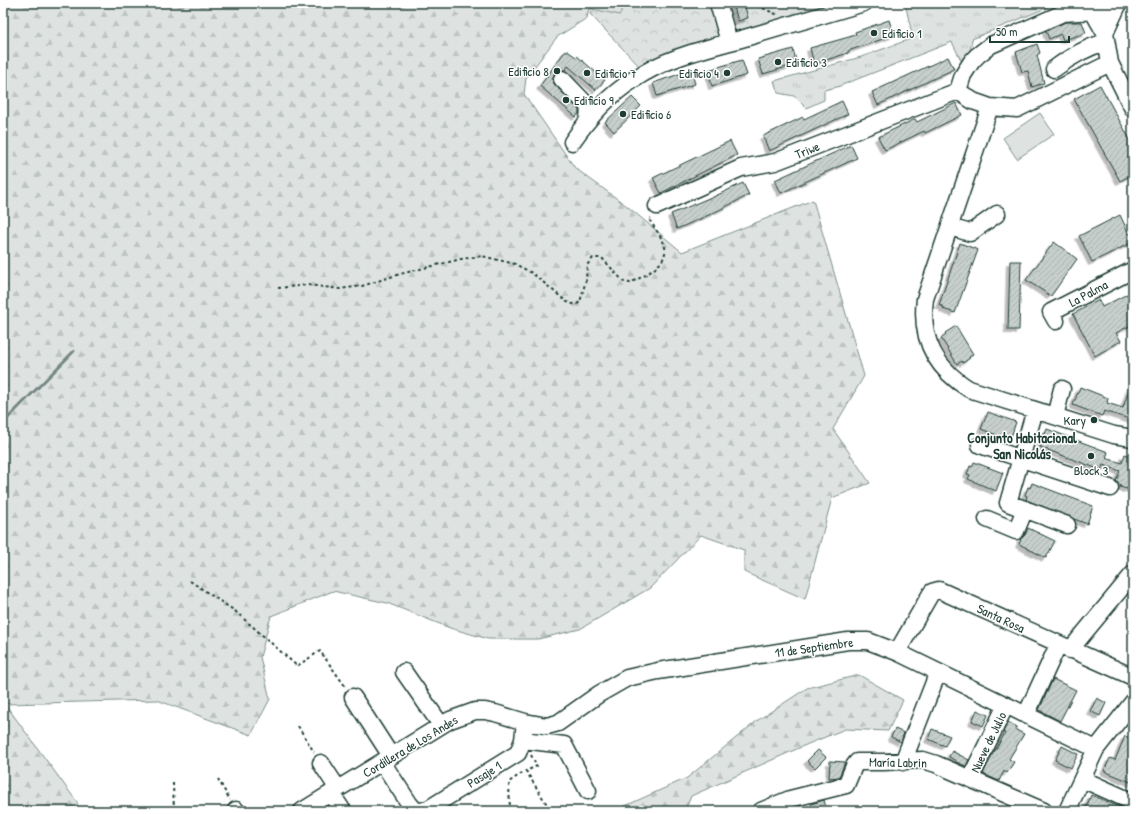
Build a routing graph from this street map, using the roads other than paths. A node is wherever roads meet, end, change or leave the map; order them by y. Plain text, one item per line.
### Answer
1 (718, 3) edge
2 (864, 3) edge
3 (1119, 3) edge
4 (1066, 8) edge
5 (1099, 19) edge
6 (729, 42) junction
7 (1069, 58) junction
8 (1110, 63) junction
9 (1054, 69) dead end
10 (562, 79) dead end
11 (1078, 79) junction
12 (958, 91) junction
13 (990, 107) junction
14 (1133, 110) edge
15 (588, 119) junction
16 (572, 142) dead end
17 (657, 206) road end
18 (997, 214) dead end
19 (950, 227) junction
20 (1133, 270) edge
21 (1056, 321) dead end
22 (1062, 389) dead end
23 (1035, 410) junction
24 (1055, 416) junction
25 (1133, 438) edge
26 (980, 445) dead end
27 (1021, 458) junction
28 (1110, 488) dead end
29 (1025, 509) junction
30 (987, 519) dead end
31 (1067, 525) dead end
32 (1133, 574) edge
33 (1064, 647) junction
34 (897, 652) junction
35 (404, 672) dead end
36 (938, 672) junction
37 (1133, 677) edge
38 (353, 697) road end
39 (1133, 702) edge
40 (1006, 705) junction
41 (1026, 715) junction
42 (525, 722) junction
43 (441, 725) junction
44 (523, 740) junction
45 (1096, 749) junction
46 (386, 759) junction
47 (903, 762) junction
48 (321, 763) road end
49 (970, 779) junction
50 (1082, 779) junction
51 (334, 791) junction
52 (588, 791) dead end
53 (1133, 802) edge
54 (302, 811) edge
55 (343, 811) edge
56 (418, 811) edge
57 (422, 811) edge
58 (761, 811) edge
59 (1044, 811) edge
60 (1067, 811) edge

1 - 6 street
2 - 6 street
3 - 5 street
4 - 5 street
4 - 12 street
5 - 7 street
5 - 8 street
6 - 15 street
7 - 9 street
7 - 11 street
8 - 11 street
8 - 14 street
10 - 15 street
11 - 13 street
12 - 13 street
12 - 17 street, Triwe
13 - 19 street
15 - 16 street
18 - 19 street
19 - 23 street
20 - 21 street, La Palma
22 - 24 street
23 - 24 street
23 - 27 street
24 - 25 street
26 - 27 street
27 - 28 street
27 - 29 street
29 - 30 street
29 - 31 street
32 - 33 street, Nueve de Julio
33 - 34 street, Santa Rosa
33 - 37 street, Santa Rosa
33 - 41 street, Nueve de Julio
34 - 36 street, 11 de Septiembre
34 - 42 street, 11 de Septiembre
35 - 43 street
36 - 40 street, 11 de Septiembre
36 - 47 street
38 - 46 street
39 - 45 street
40 - 41 street, 11 de Septiembre
40 - 49 street, Nueve de Julio
41 - 45 street, 11 de Septiembre
42 - 43 street, Cordillera de Los Andes
42 - 44 street, Pasaje 1
43 - 46 street, Cordillera de Los Andes
44 - 52 street
44 - 57 street, Pasaje 1
45 - 50 street
46 - 51 street, Cordillera de Los Andes
46 - 56 street
47 - 49 street, María Labrin
47 - 58 street, María Labrin
48 - 51 street
49 - 59 street, María Labrin
50 - 53 street
50 - 60 street
51 - 54 street, Cordillera de Los Andes
51 - 55 street

